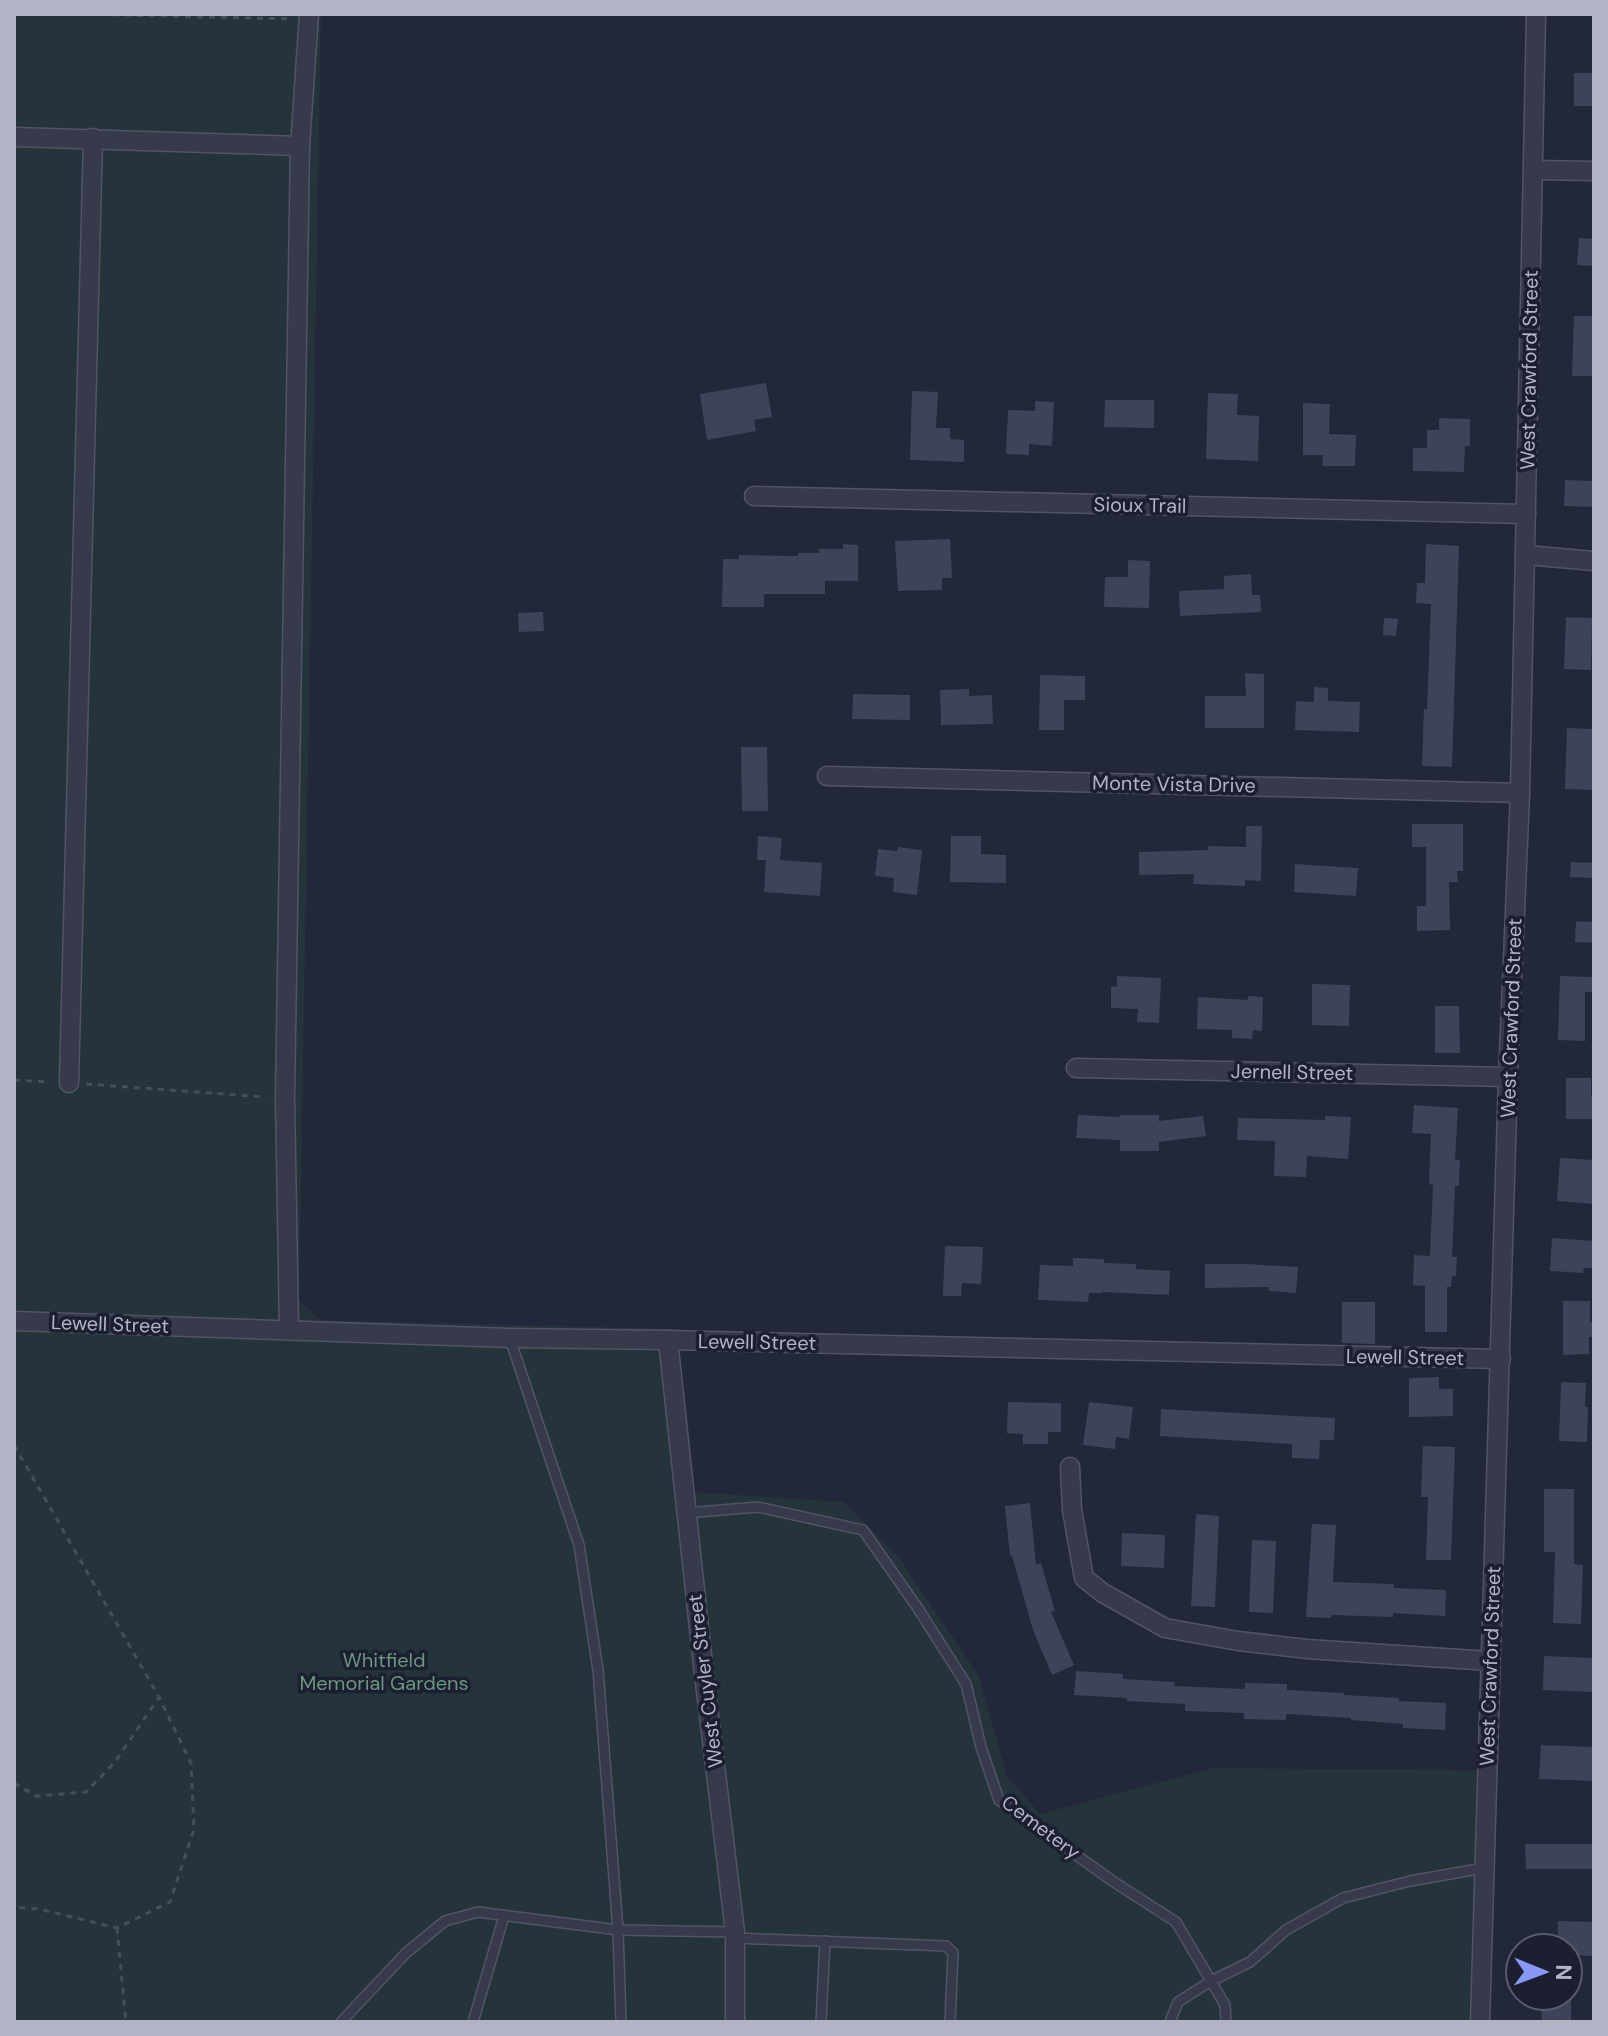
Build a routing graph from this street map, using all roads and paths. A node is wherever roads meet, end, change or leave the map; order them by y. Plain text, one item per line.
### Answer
1 (77, 14) edge
2 (1536, 14) edge
3 (309, 17) edge
4 (14, 137) edge
5 (93, 138) junction
6 (300, 146) junction
7 (1533, 170) junction
8 (1594, 171) edge
9 (754, 496) dead end
10 (1526, 514) junction
11 (1526, 555) junction
12 (1594, 561) edge
13 (827, 776) dead end
14 (1520, 793) junction
15 (1076, 1068) dead end
16 (1508, 1077) junction
17 (14, 1080) edge
18 (69, 1083) junction
19 (285, 1098) junction
20 (14, 1321) edge
21 (289, 1330) junction
22 (510, 1338) junction
23 (668, 1340) junction
24 (1501, 1359) junction
25 (14, 1445) edge
26 (1070, 1467) dead end
27 (686, 1513) junction
28 (1490, 1661) junction
29 (159, 1697) junction
30 (14, 1783) edge
31 (1484, 1868) junction
32 (14, 1907) edge
33 (504, 1916) junction
34 (117, 1928) junction
35 (618, 1930) junction
36 (734, 1935) junction
37 (825, 1941) junction
38 (1211, 1981) junction
39 (126, 2022) edge
40 (341, 2022) edge
41 (473, 2022) edge
42 (621, 2022) edge
43 (735, 2022) edge
44 (821, 2022) edge
45 (950, 2022) edge
46 (1170, 2022) edge
47 (1226, 2022) edge
48 (1480, 2022) edge

1 - 3 path
2 - 7 street, West Crawford Street
3 - 6 street
4 - 5 street
5 - 6 street
5 - 18 street
6 - 19 street
7 - 8 street
7 - 10 street, West Crawford Street
9 - 10 street, Sioux Trail
10 - 11 street, West Crawford Street
11 - 12 street
11 - 14 street, West Crawford Street
13 - 14 street, Monte Vista Drive
14 - 16 street, West Crawford Street
15 - 16 street, Jernell Street
16 - 24 street, West Crawford Street
17 - 18 path
18 - 19 path
19 - 21 street
20 - 21 street, Lewell Street
21 - 22 street, Lewell Street
22 - 23 street, Lewell Street
22 - 35 lane
23 - 24 street, Lewell Street
23 - 27 street, West Cuyler Street
24 - 28 street, West Crawford Street
25 - 29 path
26 - 28 street
27 - 36 street, West Cuyler Street
27 - 38 lane, Cemetery
28 - 31 street, West Crawford Street
29 - 30 path
29 - 34 path
31 - 38 lane
31 - 48 street, West Crawford Street
32 - 34 path
33 - 35 lane
33 - 40 lane
33 - 41 lane
34 - 39 path
35 - 36 lane
35 - 42 lane
36 - 37 lane
36 - 43 street, West Cuyler Street
37 - 44 lane
37 - 45 lane
38 - 46 lane
38 - 47 lane, Cemetery

